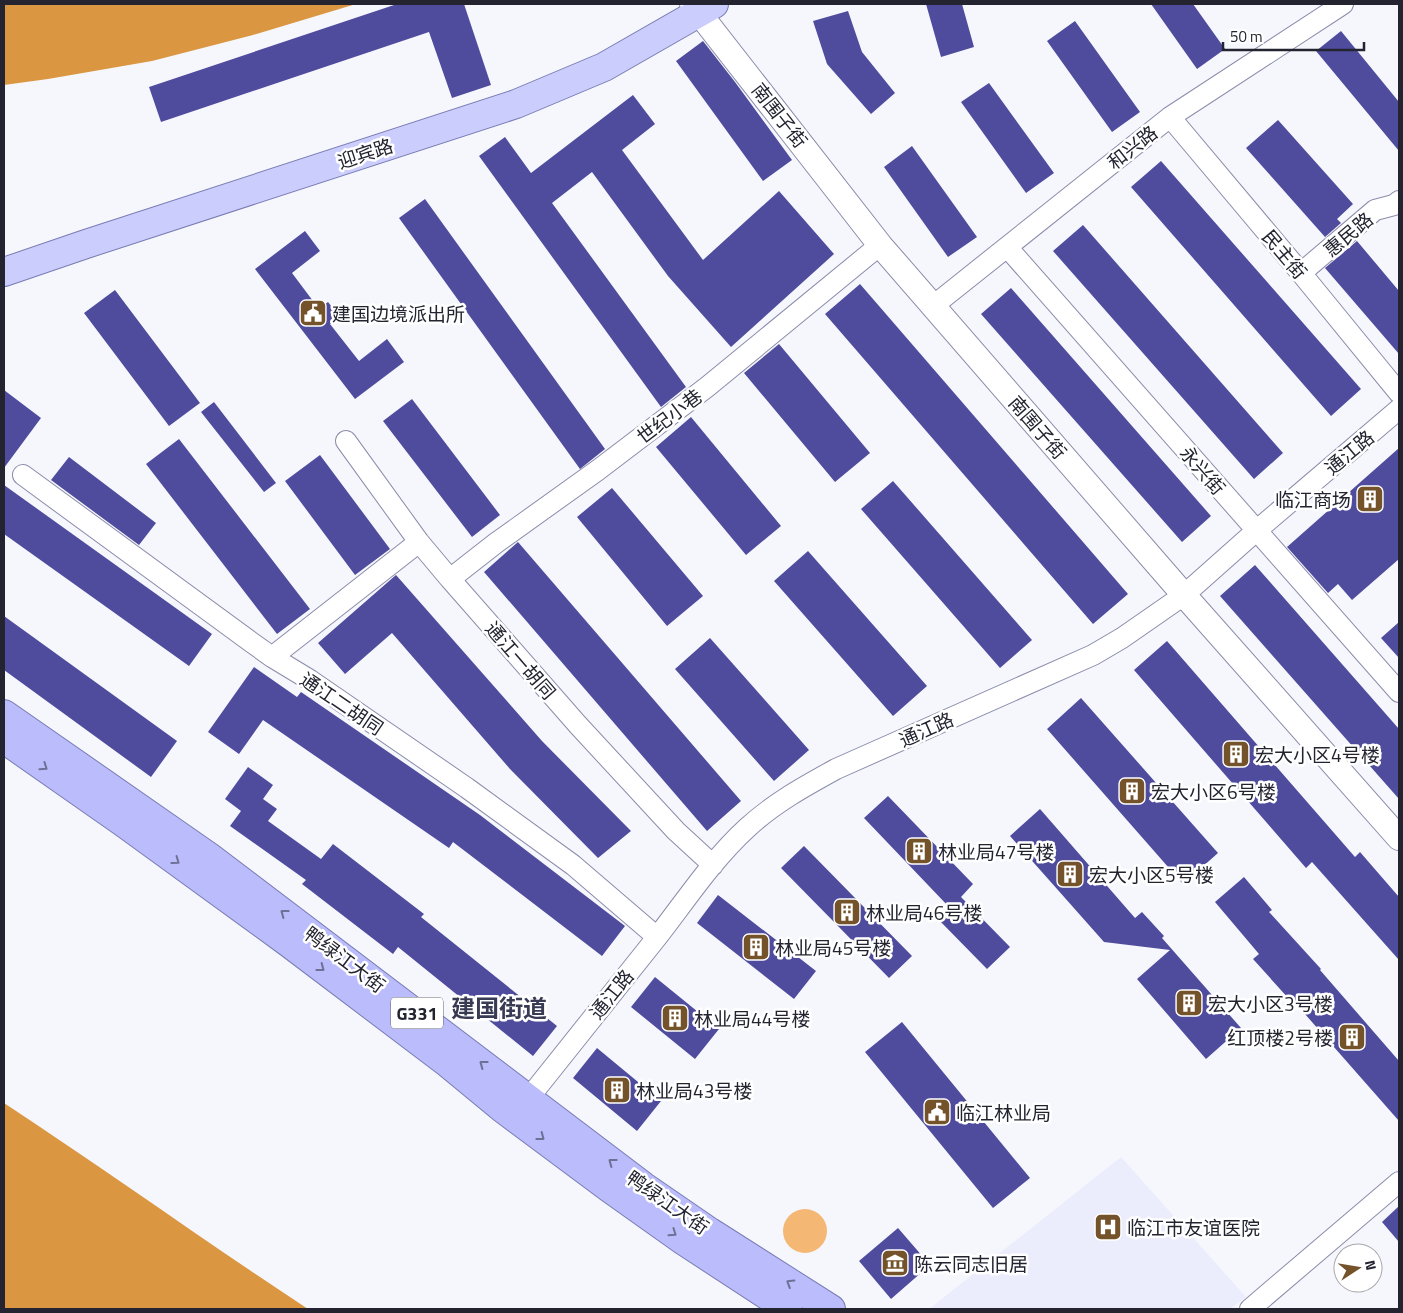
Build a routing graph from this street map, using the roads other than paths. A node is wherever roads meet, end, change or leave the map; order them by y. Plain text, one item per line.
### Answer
1 (1343, 4) edge
2 (702, 7) edge
3 (1170, 117) junction
4 (1399, 201) edge
5 (880, 245) junction
6 (1007, 246) junction
7 (4, 272) edge
8 (1301, 273) junction
9 (933, 306) junction
10 (1399, 393) edge
11 (1399, 409) edge
12 (346, 441) dead end
13 (22, 475) dead end
14 (1256, 531) junction
15 (419, 542) junction
16 (450, 579) junction
17 (1184, 595) junction
18 (272, 657) junction
19 (1399, 692) edge
20 (4, 714) edge
21 (4, 739) edge
22 (1399, 838) edge
23 (713, 865) junction
24 (657, 937) junction
25 (521, 1107) junction
26 (1399, 1182) edge
27 (788, 1309) edge
28 (831, 1309) edge
29 (1250, 1309) edge

1 - 3 street, 和兴路
2 - 5 street, 南围子街
2 - 7 main road, 迎宾路
3 - 6 street, 和兴路
3 - 8 street, 民主街
4 - 8 street, 惠民路
5 - 9 street, 南围子街
5 - 16 street, 世纪小巷
6 - 9 street, 和兴路
6 - 14 street, 永兴街
8 - 10 street, 民主街
9 - 17 street, 南围子街
11 - 14 street, 通江路
12 - 15 street, 通江一胡同
13 - 18 street, 通江二胡同
14 - 17 street, 通江路
14 - 19 street, 永兴街
15 - 16 street, 通江一胡同
15 - 18 street
16 - 23 street, 通江一胡同
17 - 22 street, 南围子街
17 - 23 street, 通江路
18 - 24 street, 通江二胡同
25 -> 20 highway, 鸭绿江大街 / G331
21 -> 25 highway, 鸭绿江大街 / G331
23 - 24 street, 通江路
24 - 25 street, 通江路
25 -> 27 highway, 鸭绿江大街 / G331
28 -> 25 highway, 鸭绿江大街 / G331
26 - 29 street

